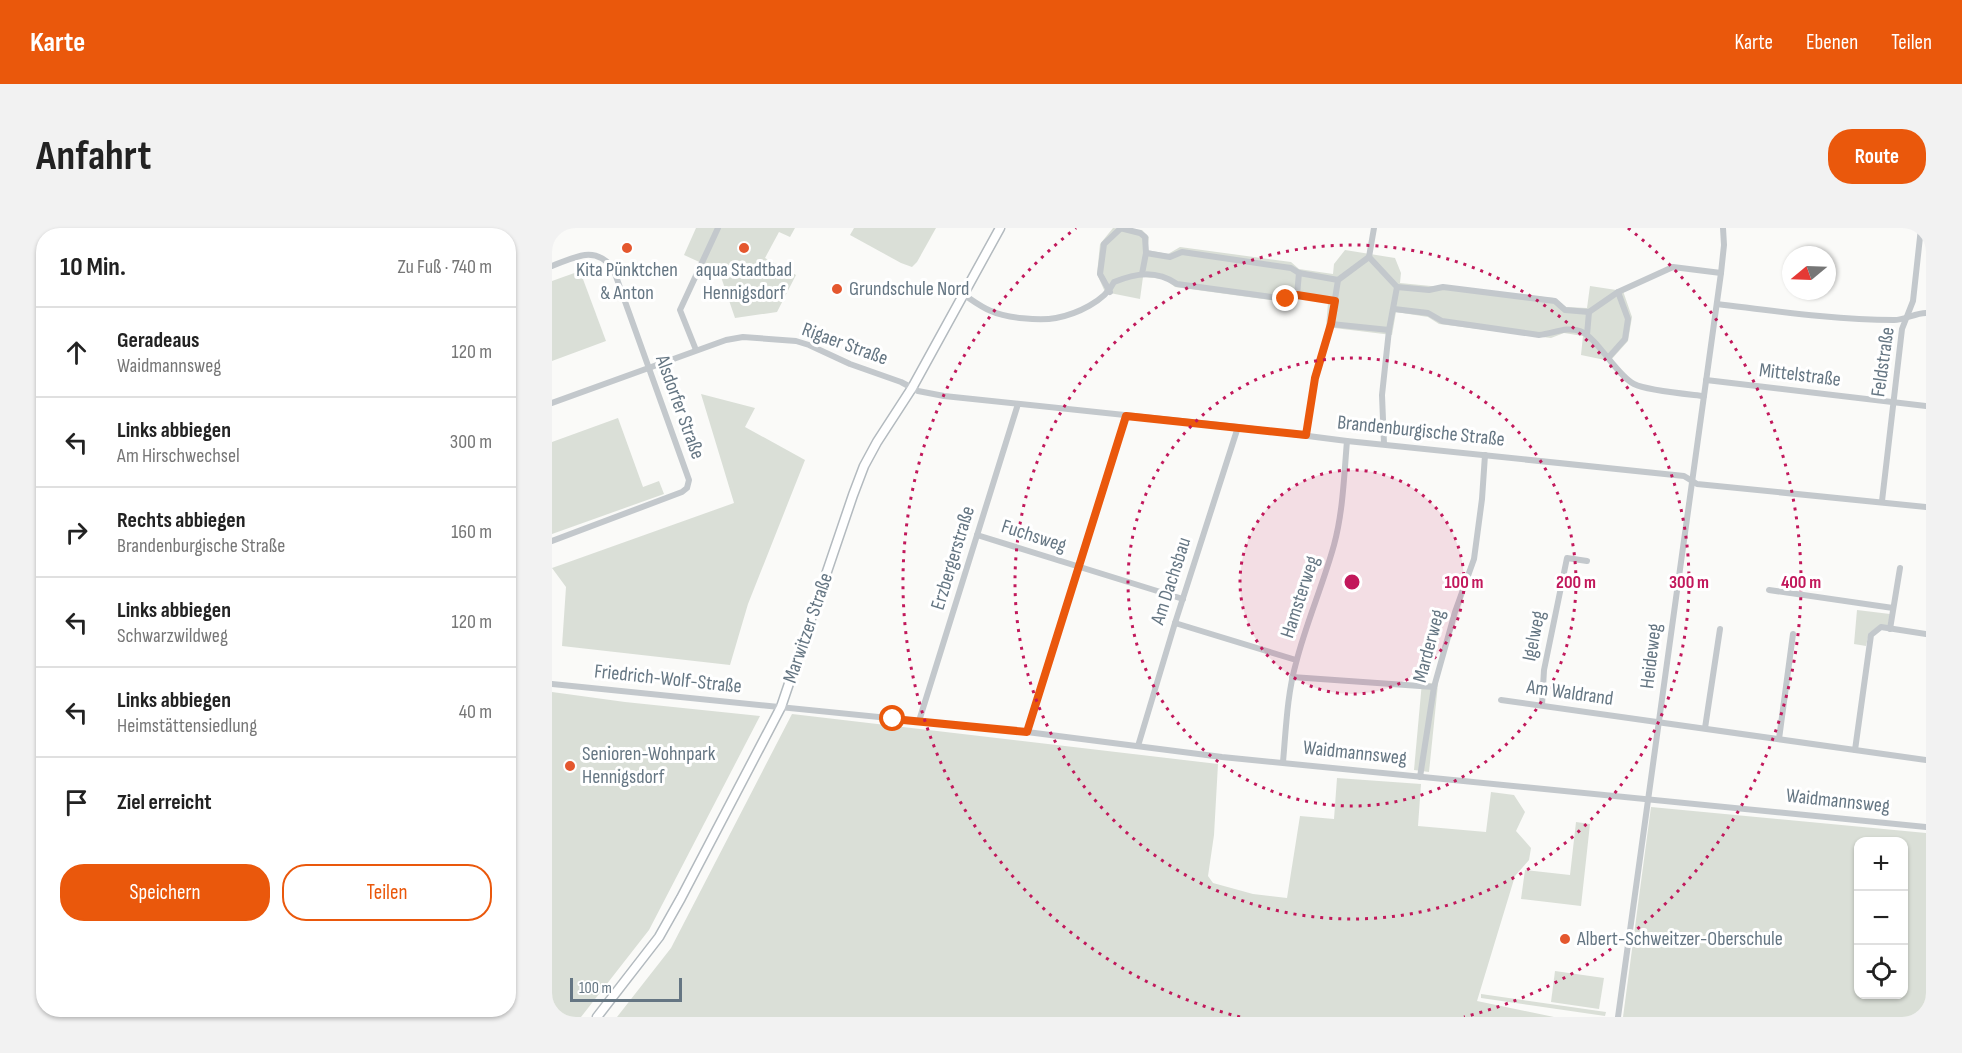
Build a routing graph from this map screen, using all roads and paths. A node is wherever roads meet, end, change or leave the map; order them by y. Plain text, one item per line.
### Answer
1 (718, 228) edge
2 (1000, 228) edge
3 (1374, 228) edge
4 (1723, 228) edge
5 (1921, 228) edge
6 (1120, 229) edge
7 (1146, 253) junction
8 (1369, 257) junction
9 (552, 266) edge
10 (1299, 273) junction
11 (1721, 273) junction
12 (1142, 274) junction
13 (1338, 280) junction
14 (1397, 287) junction
15 (1110, 292) junction
16 (1618, 292) junction
17 (963, 294) junction
18 (1297, 295) junction
19 (1335, 301) junction
20 (1717, 304) junction
21 (1394, 309) junction
22 (1589, 312) junction
23 (1926, 313) edge
24 (1906, 317) junction
25 (1331, 324) junction
26 (1389, 330) junction
27 (1587, 335) junction
28 (696, 350) junction
29 (1608, 358) junction
30 (649, 367) junction
31 (1706, 380) junction
32 (912, 388) junction
33 (1704, 396) junction
34 (1894, 402) junction
35 (552, 403) edge
36 (1018, 404) junction
37 (1926, 406) edge
38 (1126, 416) junction
39 (1238, 427) junction
40 (1306, 435) junction
41 (1347, 441) junction
42 (1384, 444) junction
43 (1485, 455) junction
44 (1691, 480) junction
45 (1882, 501) junction
46 (1926, 507) edge
47 (977, 535) junction
48 (552, 541) edge
49 (1558, 557) dead end
50 (1566, 558) junction
51 (1587, 561) dead end
52 (1078, 567) junction
53 (1900, 568) dead end
54 (1769, 590) dead end
55 (1183, 599) junction
56 (1893, 608) junction
57 (1175, 622) junction
58 (1720, 629) dead end
59 (1890, 629) junction
60 (1793, 634) dead end
61 (1926, 634) edge
62 (1296, 660) junction
63 (1292, 676) junction
64 (552, 684) edge
65 (1434, 687) junction
66 (1502, 700) dead end
67 (1542, 705) junction
68 (781, 707) junction
69 (919, 721) junction
70 (1659, 722) junction
71 (1705, 728) junction
72 (1027, 732) junction
73 (1779, 739) junction
74 (1138, 746) junction
75 (1855, 750) junction
76 (1926, 760) edge
77 (1282, 762) junction
78 (1420, 777) junction
79 (1647, 798) junction
80 (1926, 827) edge
81 (597, 1017) edge
82 (1618, 1017) edge

1 - 28 street
2 - 17 main road, Marwitzer Straße
3 - 8 street
4 - 11 street, Heideweg
5 - 24 street, Feldstraße
6 - 7 street
6 - 15 street
7 - 10 street
7 - 12 street
8 - 13 street
8 - 14 street
9 - 30 street, Alsdorfer Straße
10 - 13 street
10 - 18 street
11 - 16 street
11 - 20 street, Heideweg
12 - 15 street
12 - 18 street
13 - 19 street
14 - 21 street
14 - 22 street
15 - 17 street
16 - 22 street
16 - 29 street
17 - 32 main road, Marwitzer Straße
18 - 19 street
19 - 25 street
20 - 24 street
20 - 31 street, Heideweg
21 - 26 street
21 - 27 street
22 - 27 street
23 - 24 street
24 - 34 street, Feldstraße
25 - 26 street
25 - 40 street
26 - 42 street
27 - 29 street
28 - 30 street, Rigaer Straße
28 - 32 street, Rigaer Straße
29 - 33 street
30 - 35 street, Rigaer Straße
30 - 48 street, Alsdorfer Straße
31 - 33 street, Heideweg
31 - 34 street, Mittelstraße
32 - 36 street, Brandenburgische Straße
32 - 68 main road, Marwitzer Straße
33 - 44 street, Heideweg
34 - 37 street, Mittelstraße
34 - 45 street, Feldstraße
36 - 38 street, Brandenburgische Straße
36 - 47 street, Erzbergerstraße
38 - 39 street, Brandenburgische Straße
38 - 52 street
39 - 40 street, Brandenburgische Straße
39 - 55 street, Am Dachsbau
40 - 41 street, Brandenburgische Straße
41 - 42 street, Brandenburgische Straße
41 - 62 street, Hamsterweg
42 - 43 street, Brandenburgische Straße
43 - 44 street, Brandenburgische Straße
43 - 65 street, Marderweg
44 - 45 street, Brandenburgische Straße
44 - 70 street, Heideweg
45 - 46 street, Brandenburgische Straße
47 - 52 street, Fuchsweg
47 - 69 street, Erzbergerstraße
49 - 50 street
50 - 51 street
50 - 67 street, Igelweg
52 - 55 street, Fuchsweg
52 - 72 street
53 - 56 street
54 - 56 street
55 - 57 street, Am Dachsbau
56 - 59 street
57 - 62 street
57 - 74 street, Am Dachsbau
58 - 71 street
59 - 61 street
59 - 75 street
60 - 73 street
62 - 63 street, Hamsterweg
63 - 65 street
63 - 77 street, Hamsterweg
64 - 68 street, Friedrich-Wolf-Straße
65 - 78 street, Marderweg
66 - 67 street, Am Waldrand
67 - 70 street, Am Waldrand
68 - 69 street, Waidmannsweg
68 - 81 main road, Marwitzer Straße
69 - 72 street, Waidmannsweg
70 - 71 street, Am Waldrand
70 - 79 street, Heideweg
71 - 73 street, Am Waldrand
72 - 74 street, Waidmannsweg
73 - 75 street, Am Waldrand
74 - 77 street, Waidmannsweg
75 - 76 street, Am Waldrand
77 - 78 street, Waidmannsweg
78 - 79 street, Waidmannsweg
79 - 80 street, Waidmannsweg
79 - 82 street, Heideweg

